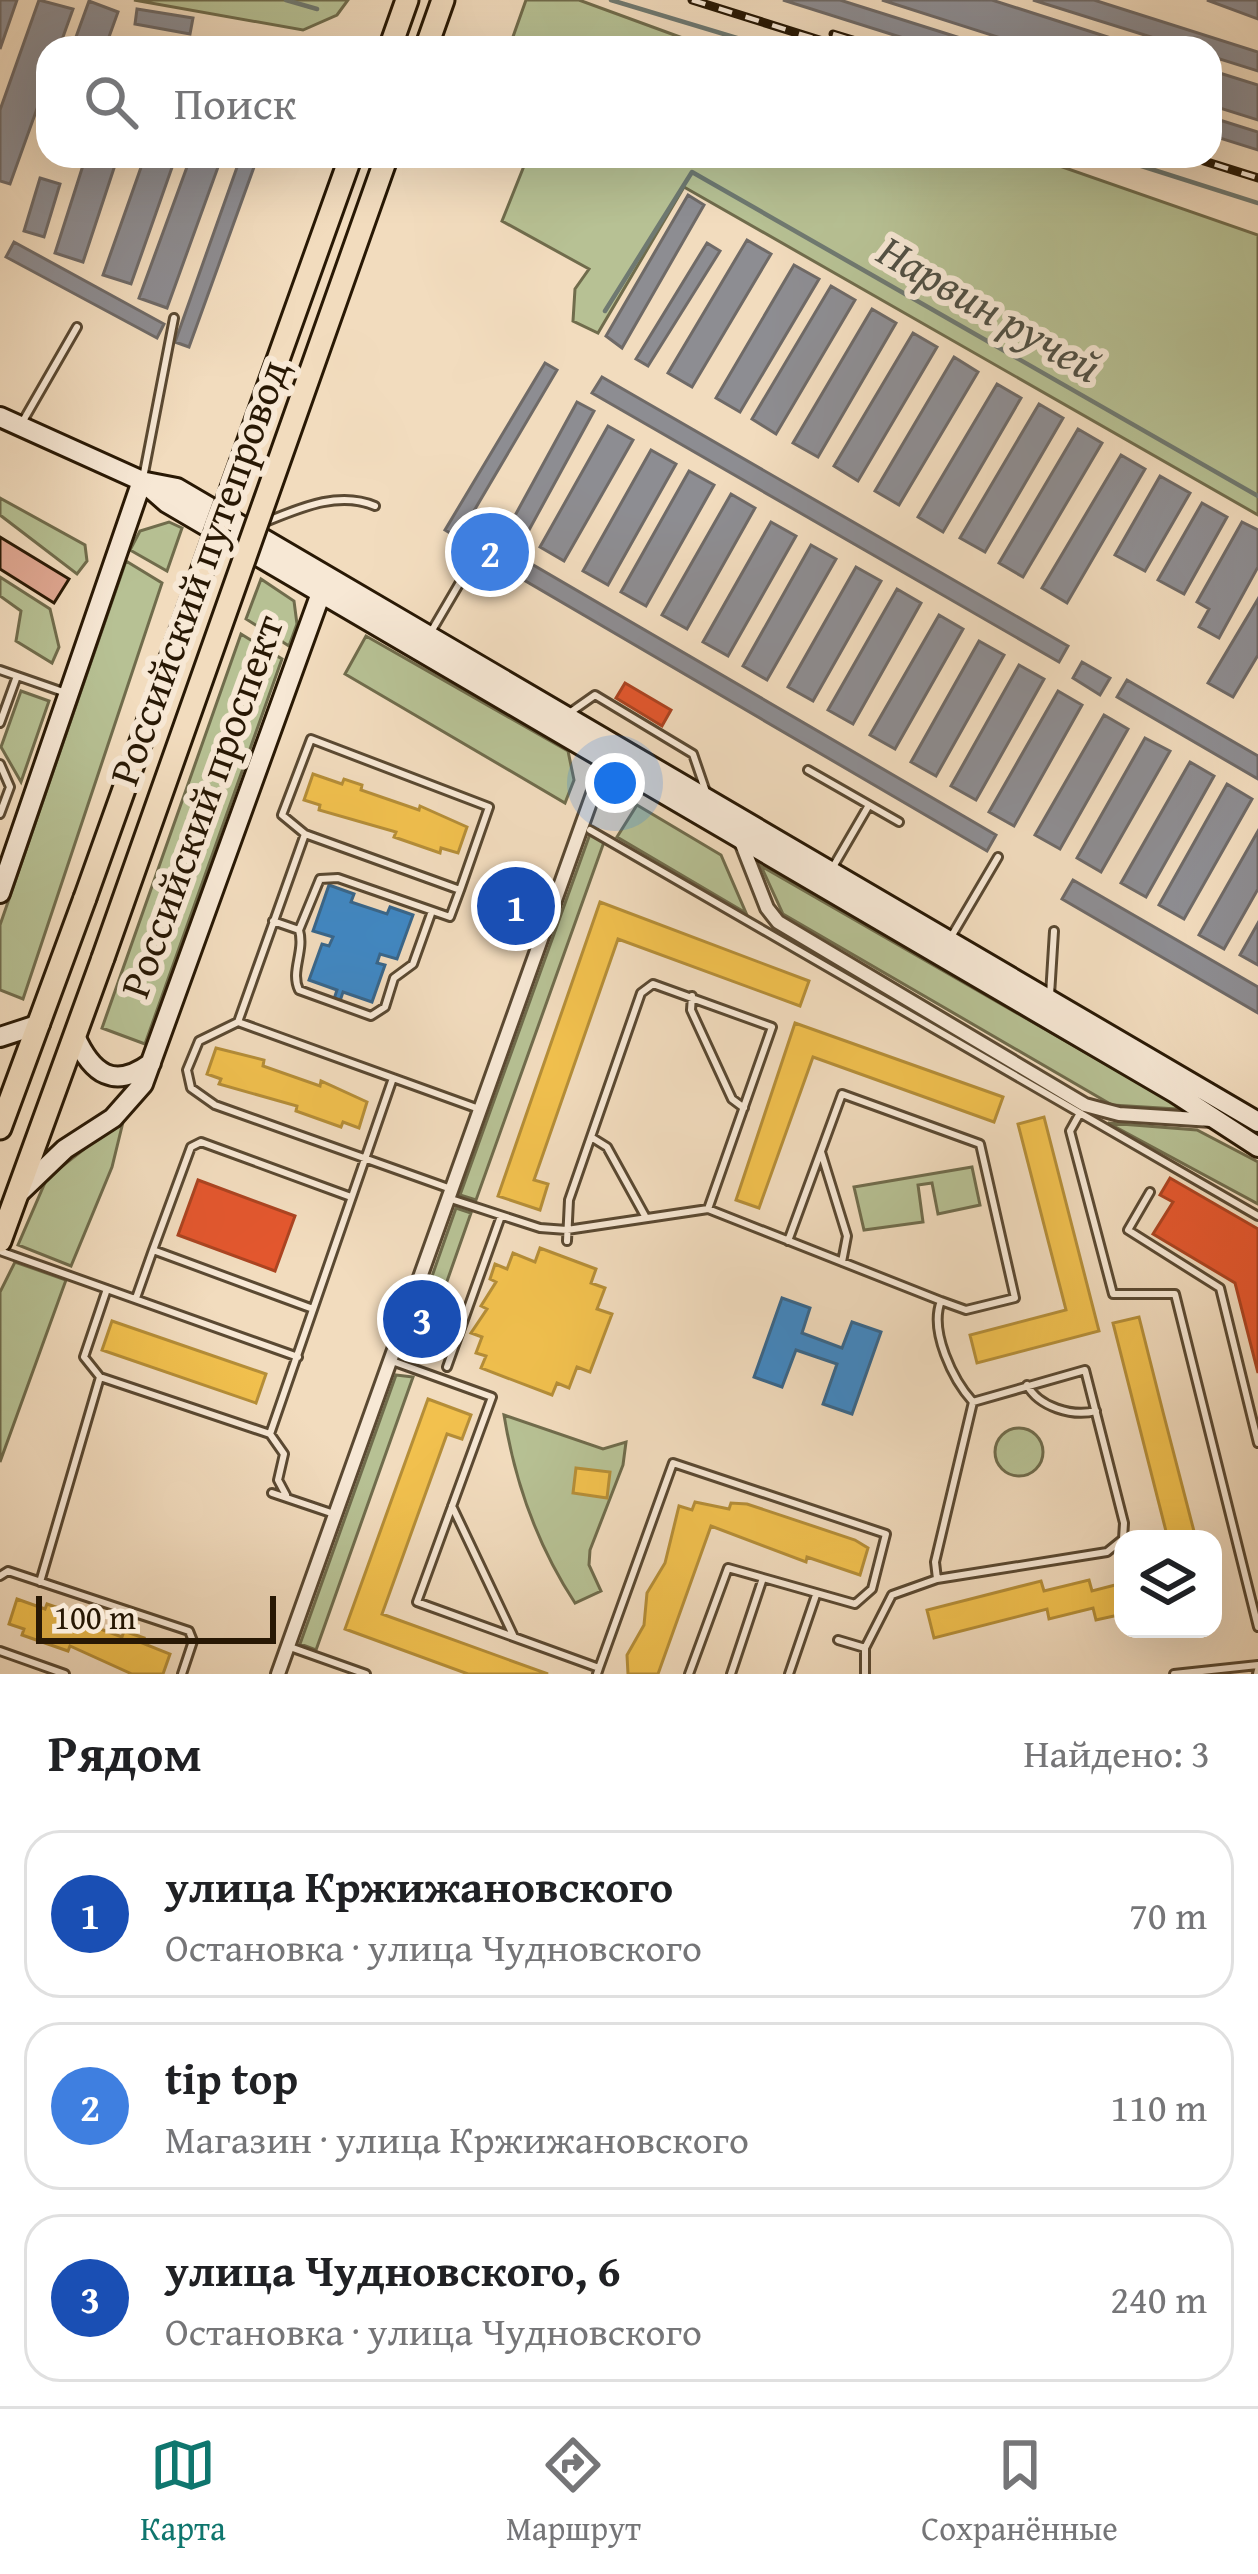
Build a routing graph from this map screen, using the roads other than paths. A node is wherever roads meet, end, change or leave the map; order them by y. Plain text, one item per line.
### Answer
1 (407, 0) edge
2 (443, 0) edge
3 (394, 36) edge
4 (430, 36) edge
5 (347, 168) edge
6 (383, 168) edge
7 (174, 318) dead end
8 (76, 327) dead end
9 (0, 417) edge
10 (21, 424) junction
11 (142, 481) junction
12 (375, 506) dead end
13 (248, 530) junction
14 (469, 568) dead end
15 (324, 584) junction
16 (448, 604) junction
17 (458, 610) dead end
18 (425, 644) junction
19 (0, 670) edge
20 (17, 676) junction
21 (69, 694) junction
22 (0, 723) edge
23 (562, 723) junction
24 (609, 751) junction
25 (0, 764) edge
26 (808, 770) dead end
27 (708, 798) junction
28 (869, 805) junction
29 (0, 814) edge
30 (899, 822) dead end
31 (590, 830) dead end
32 (304, 834) junction
33 (740, 838) junction
34 (998, 856) dead end
35 (827, 878) junction
36 (460, 890) junction
37 (0, 893) edge
38 (432, 911) junction
39 (273, 921) junction
40 (299, 930) junction
41 (1054, 932) dead end
42 (945, 948) junction
43 (692, 996) junction
44 (1050, 999) junction
45 (44, 1013) junction
46 (83, 1014) joint
47 (238, 1022) junction
48 (75, 1036) junction
49 (0, 1037) edge
50 (151, 1063) junction
51 (393, 1078) junction
52 (744, 1108) junction
53 (479, 1109) junction
54 (1082, 1109) junction
55 (1212, 1120) junction
56 (1258, 1122) edge
57 (0, 1128) edge
58 (591, 1137) junction
59 (1258, 1147) edge
60 (820, 1152) junction
61 (365, 1158) junction
62 (1150, 1192) dead end
63 (449, 1194) junction
64 (17, 1195) junction
65 (352, 1197) junction
66 (708, 1210) junction
67 (501, 1216) junction
68 (1258, 1216) edge
69 (645, 1217) junction
70 (567, 1229) junction
71 (0, 1241) edge
72 (567, 1241) dead end
73 (788, 1241) junction
74 (153, 1250) junction
75 (0, 1251) edge
76 (842, 1262) junction
77 (107, 1289) junction
78 (135, 1299) junction
79 (941, 1301) junction
80 (313, 1309) junction
81 (298, 1357) junction
82 (389, 1360) junction
83 (447, 1367) dead end
84 (100, 1377) junction
85 (1027, 1385) junction
86 (492, 1397) junction
87 (502, 1399) dead end
88 (973, 1402) junction
89 (1096, 1411) junction
90 (270, 1434) junction
91 (1258, 1443) edge
92 (272, 1493) dead end
93 (286, 1495) junction
94 (452, 1506) junction
95 (334, 1514) junction
96 (1124, 1530) edge
97 (1114, 1546) edge
98 (0, 1576) edge
99 (763, 1578) junction
100 (937, 1579) junction
101 (40, 1582) junction
102 (1253, 1587) edge
103 (816, 1595) junction
104 (866, 1597) junction
105 (884, 1608) junction
106 (1258, 1627) edge
107 (514, 1636) junction
108 (838, 1640) dead end
109 (287, 1646) junction
110 (865, 1648) junction
111 (0, 1651) edge
112 (1258, 1670) edge
113 (598, 1671) edge
114 (65, 1674) edge
115 (182, 1674) edge
116 (278, 1674) edge
117 (366, 1674) edge
118 (689, 1674) edge
119 (730, 1674) edge
120 (790, 1674) edge
121 (865, 1674) edge
122 (1174, 1674) edge

1 - 3 main road
2 - 4 main road
5 - 45 main road, Российский путепровод, bridge
6 - 46 main road, Российский путепровод, bridge
7 - 11 lane
8 - 10 lane
9 - 10 street
10 - 11 street
11 - 13 street
11 - 15 street
11 - 21 street
12 - 13 lane
13 - 15 street
14 - 16 lane
15 - 18 street
15 - 50 street, Российский проспект
16 - 17 lane
16 - 18 lane
18 - 23 street
19 - 20 lane
20 - 21 lane
20 - 22 lane
21 - 37 street
23 - 24 street
23 - 27 lane
24 - 27 street
24 - 33 street
24 - 53 street
25 - 29 lane
26 - 28 lane
27 - 35 street
28 - 30 lane
28 - 35 lane
31 - 54 lane
32 - 36 lane
32 - 36 lane
32 - 39 lane
33 - 35 street
33 - 54 street
34 - 42 lane
35 - 42 street
36 - 38 lane
38 - 40 lane
38 - 40 lane
39 - 40 lane
39 - 47 lane
41 - 44 lane
42 - 44 street
42 - 55 street
43 - 52 lane
43 - 52 lane
43 - 58 lane
44 - 56 street
45 - 49 street
45 - 57 main road
46 - 48 main road, Российский проспект
47 - 51 lane
47 - 61 lane
48 - 50 street, Российский проспект
48 - 64 main road, Российский проспект
50 - 64 street, Российский проспект
51 - 53 lane
51 - 61 lane
52 - 66 lane
53 - 63 street
54 - 55 street
54 - 68 lane
54 - 102 lane
55 - 59 street
58 - 69 lane
58 - 70 lane
60 - 73 lane
60 - 76 lane
60 - 79 lane
61 - 63 lane
61 - 65 lane
62 - 91 lane
63 - 67 lane
63 - 82 street
64 - 71 main road, Российский проспект
65 - 74 lane
65 - 80 lane
66 - 69 lane
66 - 73 lane
67 - 70 lane
67 - 83 lane
69 - 70 lane
70 - 72 lane
73 - 76 lane
74 - 78 lane
74 - 80 lane
75 - 77 lane
76 - 79 lane
77 - 78 lane
77 - 84 lane
78 - 81 lane
79 - 88 lane
80 - 81 lane
81 - 90 lane
82 - 86 lane
82 - 95 street
84 - 90 lane
84 - 101 lane
85 - 88 lane
85 - 89 lane
85 - 89 lane
86 - 87 lane
86 - 94 lane
88 - 100 lane
89 - 96 lane
90 - 93 lane
92 - 93 lane
93 - 95 lane
94 - 107 lane
94 - 107 lane
95 - 109 street
97 - 100 lane
98 - 101 lane
99 - 103 lane
99 - 118 lane
99 - 119 lane
100 - 105 lane
101 - 115 lane
102 - 106 lane
103 - 104 lane
103 - 120 lane
104 - 105 lane
104 - 113 lane
105 - 110 lane
107 - 113 lane
108 - 110 lane
109 - 116 street
109 - 117 lane
110 - 121 lane
111 - 114 lane
112 - 122 lane

